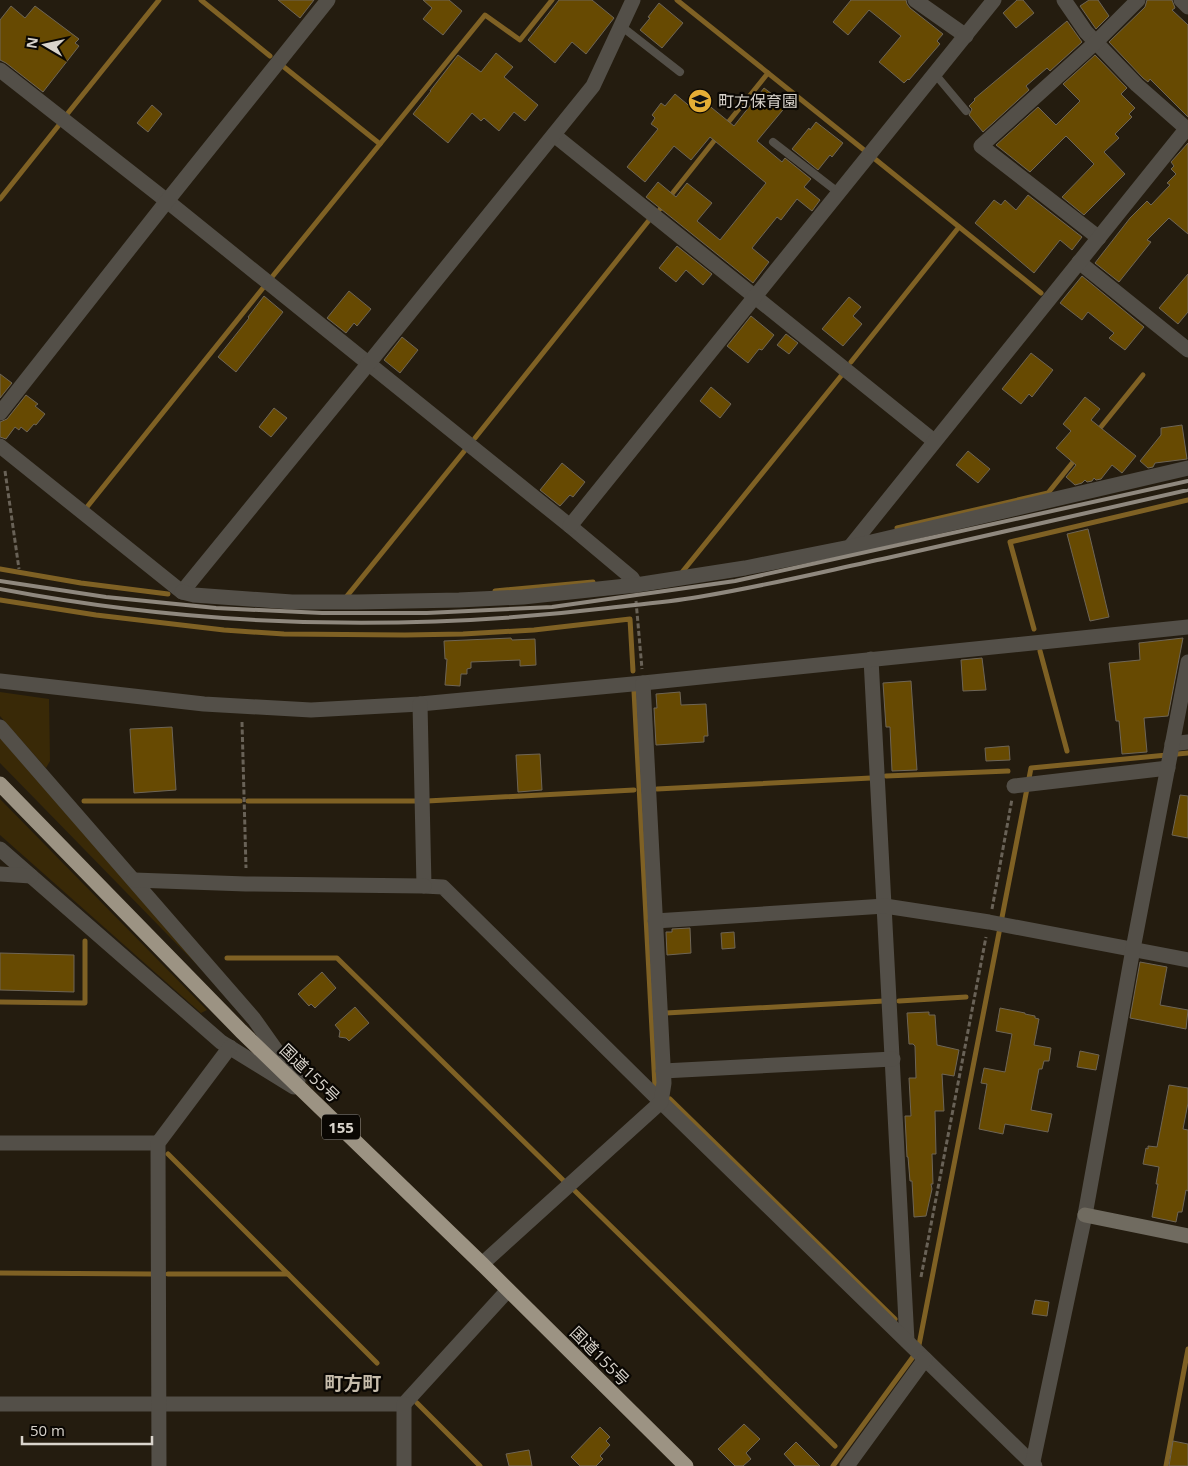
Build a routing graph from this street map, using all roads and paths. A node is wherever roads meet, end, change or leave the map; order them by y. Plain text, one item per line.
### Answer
1 (328, 0) edge
2 (632, 0) edge
3 (915, 0) edge
4 (994, 0) edge
5 (1064, 0) edge
6 (1138, 0) edge
7 (1181, 0) edge
8 (1188, 6) edge
9 (621, 26) junction
10 (966, 36) junction
11 (1096, 42) junction
12 (0, 70) edge
13 (680, 72) dead end
14 (935, 74) junction
15 (966, 111) dead end
16 (1187, 129) edge
17 (554, 134) junction
18 (773, 142) dead end
19 (839, 193) junction
20 (167, 201) junction
21 (1098, 238) junction
22 (1079, 262) junction
23 (756, 297) junction
24 (1188, 350) edge
25 (369, 363) junction
26 (0, 413) edge
27 (934, 441) junction
28 (1, 447) edge
29 (1188, 468) edge
30 (570, 526) junction
31 (850, 547) junction
32 (19, 569) dead end
33 (636, 585) junction
34 (182, 592) junction
35 (1188, 628) edge
36 (871, 659) junction
37 (1188, 662) edge
38 (0, 681) edge
39 (643, 683) junction
40 (420, 704) junction
41 (242, 706) junction
42 (0, 727) edge
43 (1188, 742) edge
44 (1172, 746) junction
45 (1168, 766) junction
46 (0, 784) edge
47 (1024, 785) joint
48 (0, 849) edge
49 (0, 874) edge
50 (31, 876) junction
51 (134, 880) junction
52 (246, 884) junction
53 (424, 886) junction
54 (885, 906) junction
55 (655, 921) junction
56 (989, 922) junction
57 (1133, 949) junction
58 (1188, 960) edge
59 (230, 1047) junction
60 (893, 1059) junction
61 (663, 1071) junction
62 (309, 1096) junction
63 (661, 1102) junction
64 (0, 1143) edge
65 (158, 1143) junction
66 (1084, 1215) junction
67 (1188, 1236) edge
68 (482, 1264) junction
69 (921, 1278) dead end
70 (508, 1290) junction
71 (908, 1341) junction
72 (924, 1358) junction
73 (0, 1404) edge
74 (159, 1404) junction
75 (404, 1404) junction
76 (159, 1466) edge
77 (404, 1466) edge
78 (686, 1466) edge
79 (847, 1466) edge
80 (1034, 1466) edge

1 - 20 street
2 - 9 street
3 - 10 street
4 - 10 street
5 - 11 street
6 - 11 street
7 - 8 street
9 - 13 lane
9 - 17 street
10 - 14 street
11 - 16 street
11 - 21 street
12 - 20 street
14 - 15 lane
14 - 19 street
16 - 21 street
17 - 23 street
17 - 25 street
18 - 19 lane
19 - 23 street
20 - 25 street
20 - 26 street
21 - 22 street
22 - 24 street
22 - 27 street
23 - 27 street
23 - 30 street
25 - 30 street
25 - 34 street
27 - 31 street
28 - 32 path
28 - 34 street
29 - 31 street
30 - 33 street
31 - 33 street
33 - 34 street
33 - 39 path
35 - 36 street
36 - 39 street
36 - 54 street
37 - 44 street
38 - 41 street
39 - 40 street
39 - 55 street
40 - 41 street
40 - 53 street
41 - 52 path
42 - 51 street
43 - 44 street
44 - 45 street
45 - 47 street
45 - 57 street
46 - 62 highway, 国道155号 / 155
47 - 56 path
48 - 50 street
49 - 50 street
50 - 59 street
51 - 52 street
51 - 62 street
52 - 53 street
53 - 63 street
54 - 55 street
54 - 56 street
54 - 60 street
55 - 61 street
56 - 57 street
56 - 69 path
57 - 58 street
57 - 66 street
59 - 62 street
59 - 65 street
60 - 61 street
60 - 71 street
61 - 63 street
62 - 68 highway, 国道155号 / 155
63 - 68 street
63 - 71 street
64 - 65 street
65 - 74 street
66 - 67 street
66 - 80 street
68 - 70 highway, 国道155号 / 155
70 - 75 street
70 - 78 highway, 国道155号 / 155
71 - 72 street
72 - 79 street
72 - 80 street
73 - 74 street
74 - 75 street
74 - 76 street
75 - 77 street

